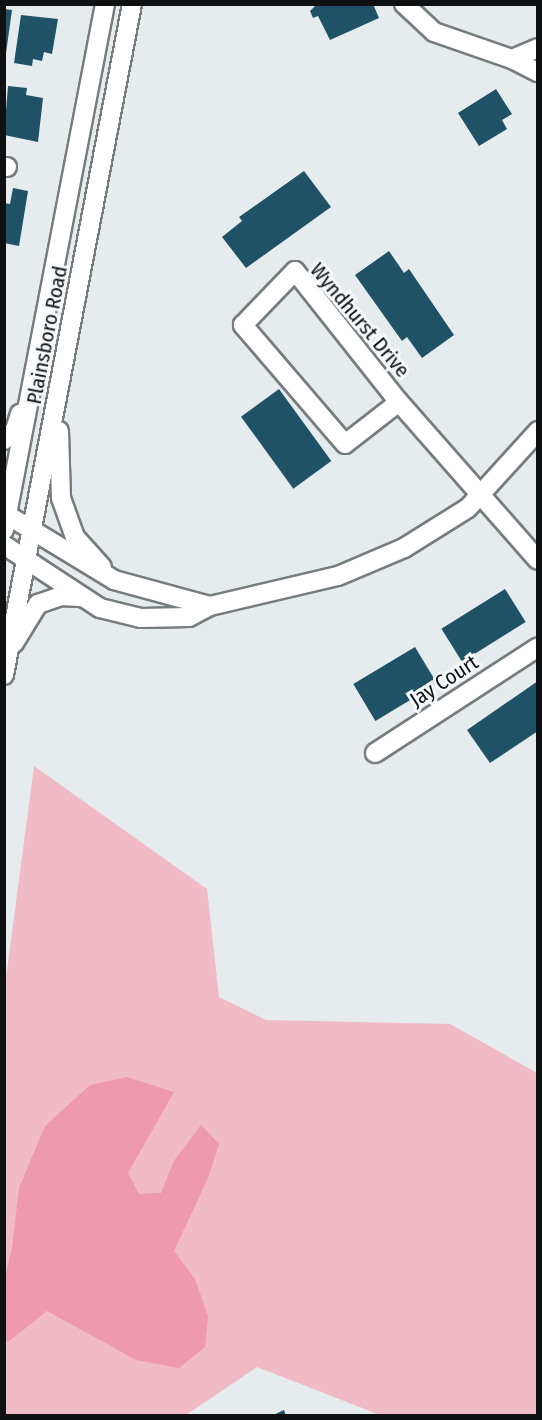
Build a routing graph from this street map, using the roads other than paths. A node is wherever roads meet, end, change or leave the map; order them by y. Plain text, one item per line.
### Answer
1 (105, 4) edge
2 (132, 4) edge
3 (404, 4) edge
4 (537, 48) edge
5 (512, 59) junction
6 (537, 72) edge
7 (62, 380) junction
8 (29, 390) junction
9 (399, 402) junction
10 (537, 431) edge
11 (4, 440) edge
12 (483, 495) junction
13 (6, 519) edge
14 (31, 530) junction
15 (4, 545) edge
16 (25, 558) junction
17 (537, 560) edge
18 (114, 579) junction
19 (83, 597) junction
20 (210, 606) junction
21 (537, 647) edge
22 (8, 655) junction
23 (4, 675) edge
24 (375, 753) dead end

1 - 8 street, Plainsboro Road
2 - 7 street, Plainsboro Road
3 - 5 street
4 - 5 street
5 - 6 street
7 - 14 street, Plainsboro Road
7 - 18 street
8 - 11 street
8 - 13 street, Plainsboro Road
9 - 9 street, Wyndhurst Drive
9 - 12 street, Wyndhurst Drive
10 - 12 street
12 - 17 street, Wyndhurst Drive
12 - 20 street
13 - 14 street
14 - 16 street, Plainsboro Road
14 - 18 street
15 - 16 street
16 - 19 street
16 - 22 street, Plainsboro Road
18 - 20 street
19 - 20 street
19 - 22 street
21 - 24 street, Jay Court
22 - 23 street, Plainsboro Road

